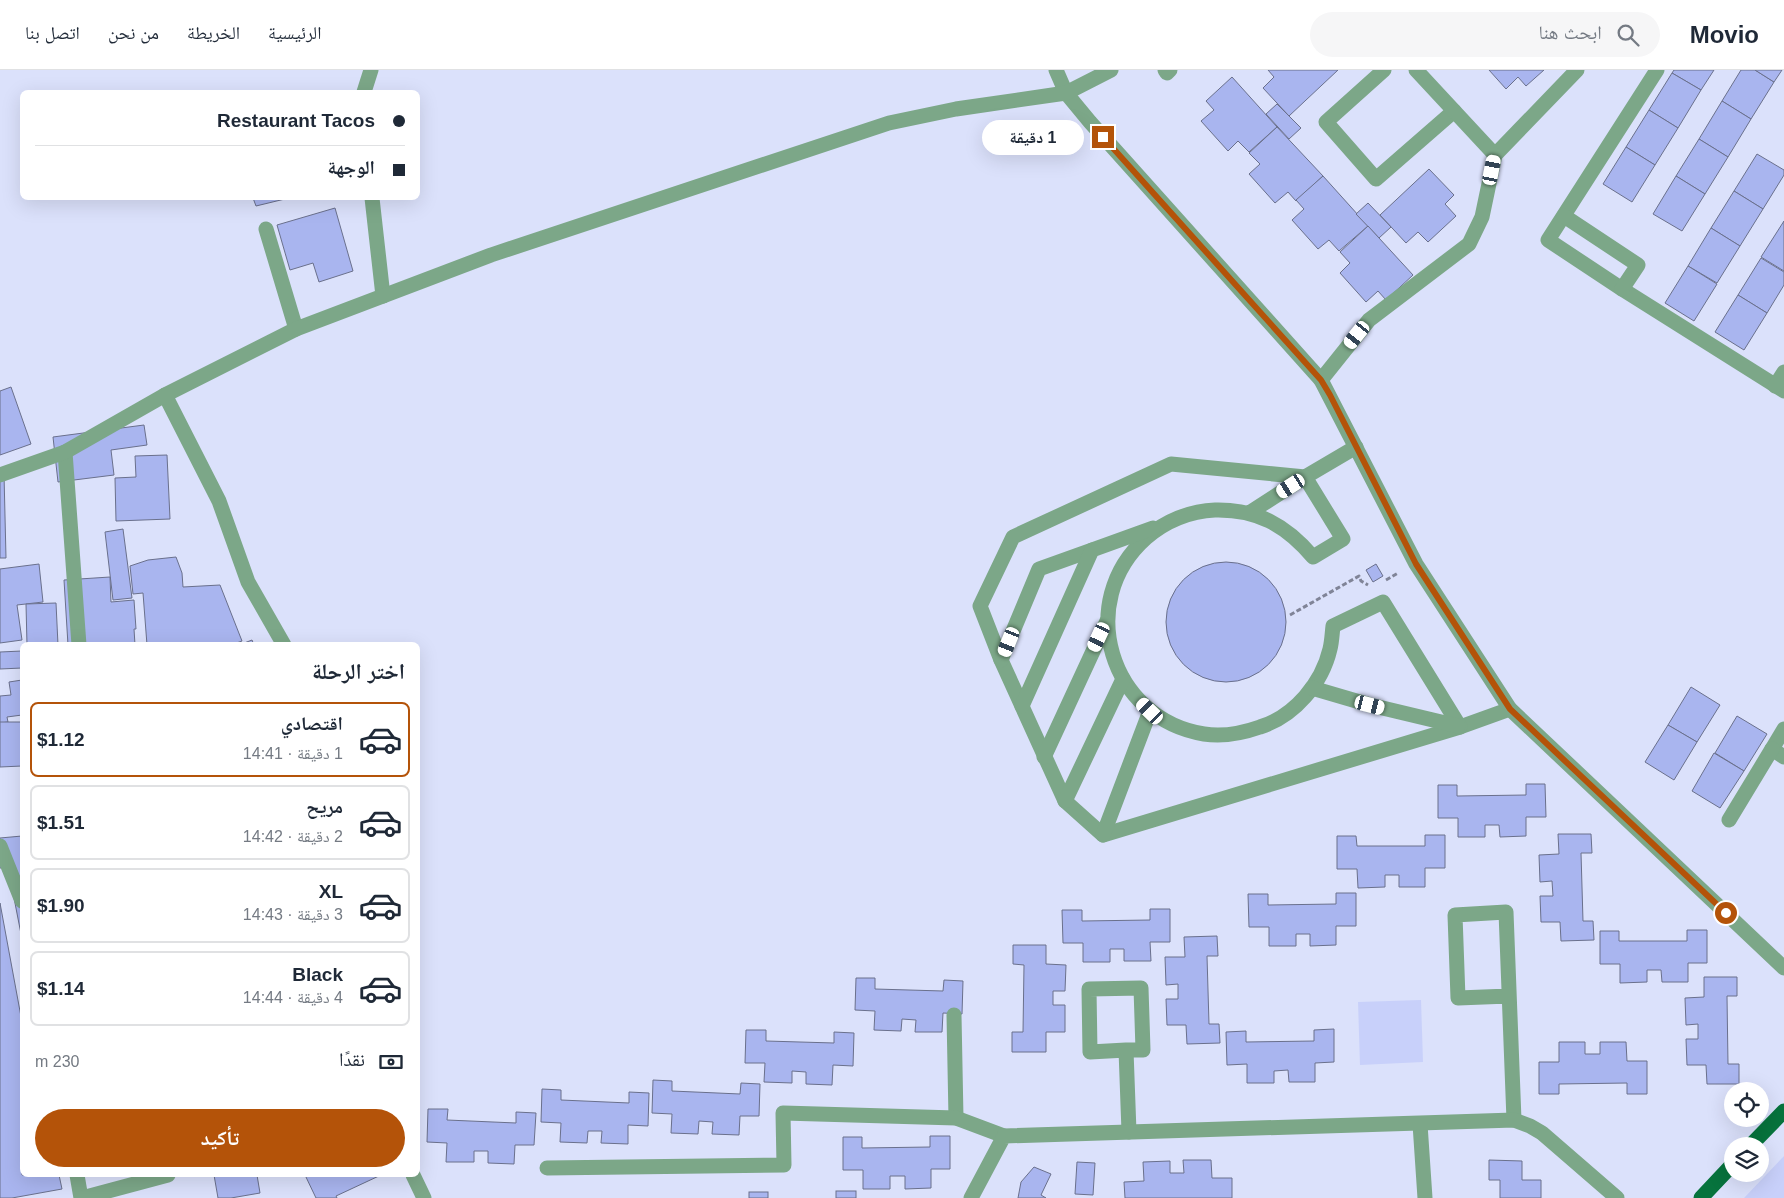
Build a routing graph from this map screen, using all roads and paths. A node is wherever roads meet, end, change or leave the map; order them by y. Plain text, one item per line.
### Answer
1 (370, 70) edge
2 (1056, 70) edge
3 (1111, 70) edge
4 (1165, 70) edge
5 (1170, 70) edge
6 (1384, 70) edge
7 (1416, 70) edge
8 (1577, 70) edge
9 (1657, 70) edge
10 (365, 90) edge
11 (1066, 93) junction
12 (1454, 111) junction
13 (1495, 155) junction
14 (372, 200) edge
15 (1564, 216) junction
16 (266, 229) dead end
17 (1622, 289) junction
18 (383, 296) junction
19 (296, 329) junction
20 (1784, 372) edge
21 (1321, 380) junction
22 (1780, 388) edge
23 (165, 395) junction
24 (1356, 447) junction
25 (65, 452) junction
26 (0, 475) edge
27 (1305, 477) junction
28 (1249, 513) junction
29 (1170, 522) junction
30 (1092, 550) junction
31 (1416, 564) junction
32 (1385, 580) dead end
33 (1370, 586) dead end
34 (1290, 615) dead end
35 (1107, 620) junction
36 (79, 642) edge
37 (282, 642) edge
38 (1001, 660) junction
39 (1123, 679) junction
40 (1312, 688) junction
41 (1022, 706) junction
42 (1510, 709) junction
43 (1150, 711) junction
44 (1460, 726) junction
45 (1784, 729) edge
46 (1778, 753) edge
47 (1044, 757) junction
48 (1065, 801) junction
49 (1729, 820) dead end
50 (1103, 835) junction
51 (0, 846) edge
52 (20, 896) edge
53 (1784, 968) edge
54 (1509, 996) junction
55 (954, 1015) dead end
56 (1126, 1050) junction
57 (1784, 1110) edge
58 (956, 1118) junction
59 (1514, 1120) junction
60 (1420, 1124) junction
61 (1129, 1132) junction
62 (1004, 1136) junction
63 (1758, 1137) edge
64 (547, 1168) dead end
65 (1724, 1174) edge
66 (77, 1177) edge
67 (161, 1177) edge
68 (415, 1177) edge
69 (82, 1198) edge
70 (424, 1198) edge
71 (971, 1198) edge
72 (1425, 1198) edge
73 (1617, 1198) edge
74 (1701, 1198) edge

1 - 10 street
2 - 11 street
3 - 11 street
4 - 5 street
6 - 12 street
7 - 12 street
8 - 13 street
9 - 15 street
11 - 18 street
11 - 21 street
12 - 13 street
13 - 21 street
14 - 18 street
15 - 17 street
15 - 17 street
16 - 19 street
17 - 22 street
18 - 19 street
19 - 23 street
20 - 22 street
21 - 24 street
23 - 25 street
23 - 37 street
24 - 27 street
24 - 31 street
25 - 26 street
25 - 36 street
27 - 28 street
27 - 28 street
27 - 38 street
28 - 29 street
29 - 30 street
29 - 35 street
30 - 38 street
30 - 41 street
31 - 32 path
31 - 42 street
33 - 34 path
35 - 39 street
35 - 47 street
38 - 41 street
39 - 43 street
39 - 48 street
40 - 43 street
40 - 44 street
40 - 44 street
41 - 47 street
42 - 44 street
42 - 53 street
43 - 50 street
44 - 50 street
45 - 46 street
46 - 49 street
47 - 48 street
48 - 50 street
51 - 52 street
54 - 54 street
54 - 59 street
55 - 58 street
56 - 56 street
56 - 61 street
57 - 63 main road
58 - 62 street
58 - 64 street
59 - 60 street
59 - 73 street
60 - 61 street
60 - 72 street
61 - 62 street
62 - 71 street
65 - 74 main road
66 - 69 street
67 - 69 street
68 - 70 street

